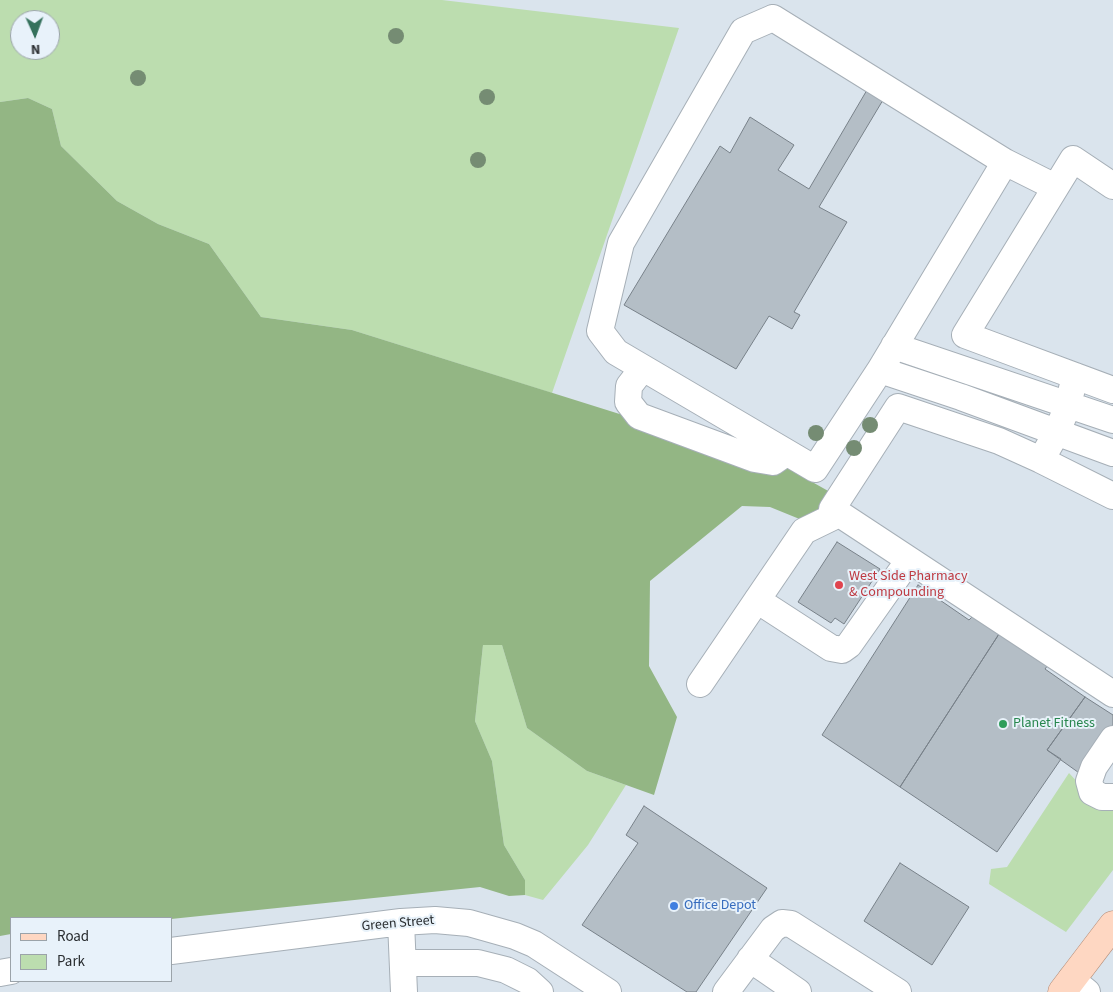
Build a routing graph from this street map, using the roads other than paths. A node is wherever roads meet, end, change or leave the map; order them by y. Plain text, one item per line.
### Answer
1 (1005, 162) junction
2 (1113, 186) edge
3 (1055, 188) junction
4 (894, 346) junction
5 (643, 368) junction
6 (880, 370) junction
7 (1075, 376) junction
8 (1113, 390) edge
9 (1068, 404) junction
10 (1113, 420) edge
11 (1057, 432) junction
12 (786, 452) junction
13 (1113, 453) edge
14 (1041, 460) junction
15 (815, 469) junction
16 (1113, 496) edge
17 (839, 503) junction
18 (909, 560) junction
19 (757, 600) junction
20 (700, 684) dead end
21 (1113, 694) edge
22 (1113, 739) edge
23 (1113, 797) edge
24 (401, 922) junction
25 (1111, 933) edge
26 (172, 951) edge
27 (750, 959) junction
28 (403, 963) junction
29 (1074, 988) edge
30 (605, 991) edge
31 (404, 992) edge
32 (540, 992) edge
33 (726, 992) edge
34 (798, 992) edge
35 (898, 992) edge

1 - 3 street
1 - 4 street
1 - 5 street
2 - 3 street
3 - 7 street
4 - 6 street
4 - 9 street
5 - 12 street
5 - 12 street
6 - 11 street
6 - 15 street
7 - 8 street
7 - 9 street
9 - 10 street
9 - 11 street
11 - 13 street
11 - 14 street
12 - 15 street
14 - 16 street
14 - 17 street
15 - 17 street
17 - 18 street
17 - 19 street
18 - 19 street
18 - 21 street
19 - 20 street
22 - 23 street
24 - 26 street, Green Street
24 - 28 street
24 - 30 street, Green Street
25 - 29 main road
27 - 33 street
27 - 34 street
27 - 35 street
28 - 31 street
28 - 32 street

